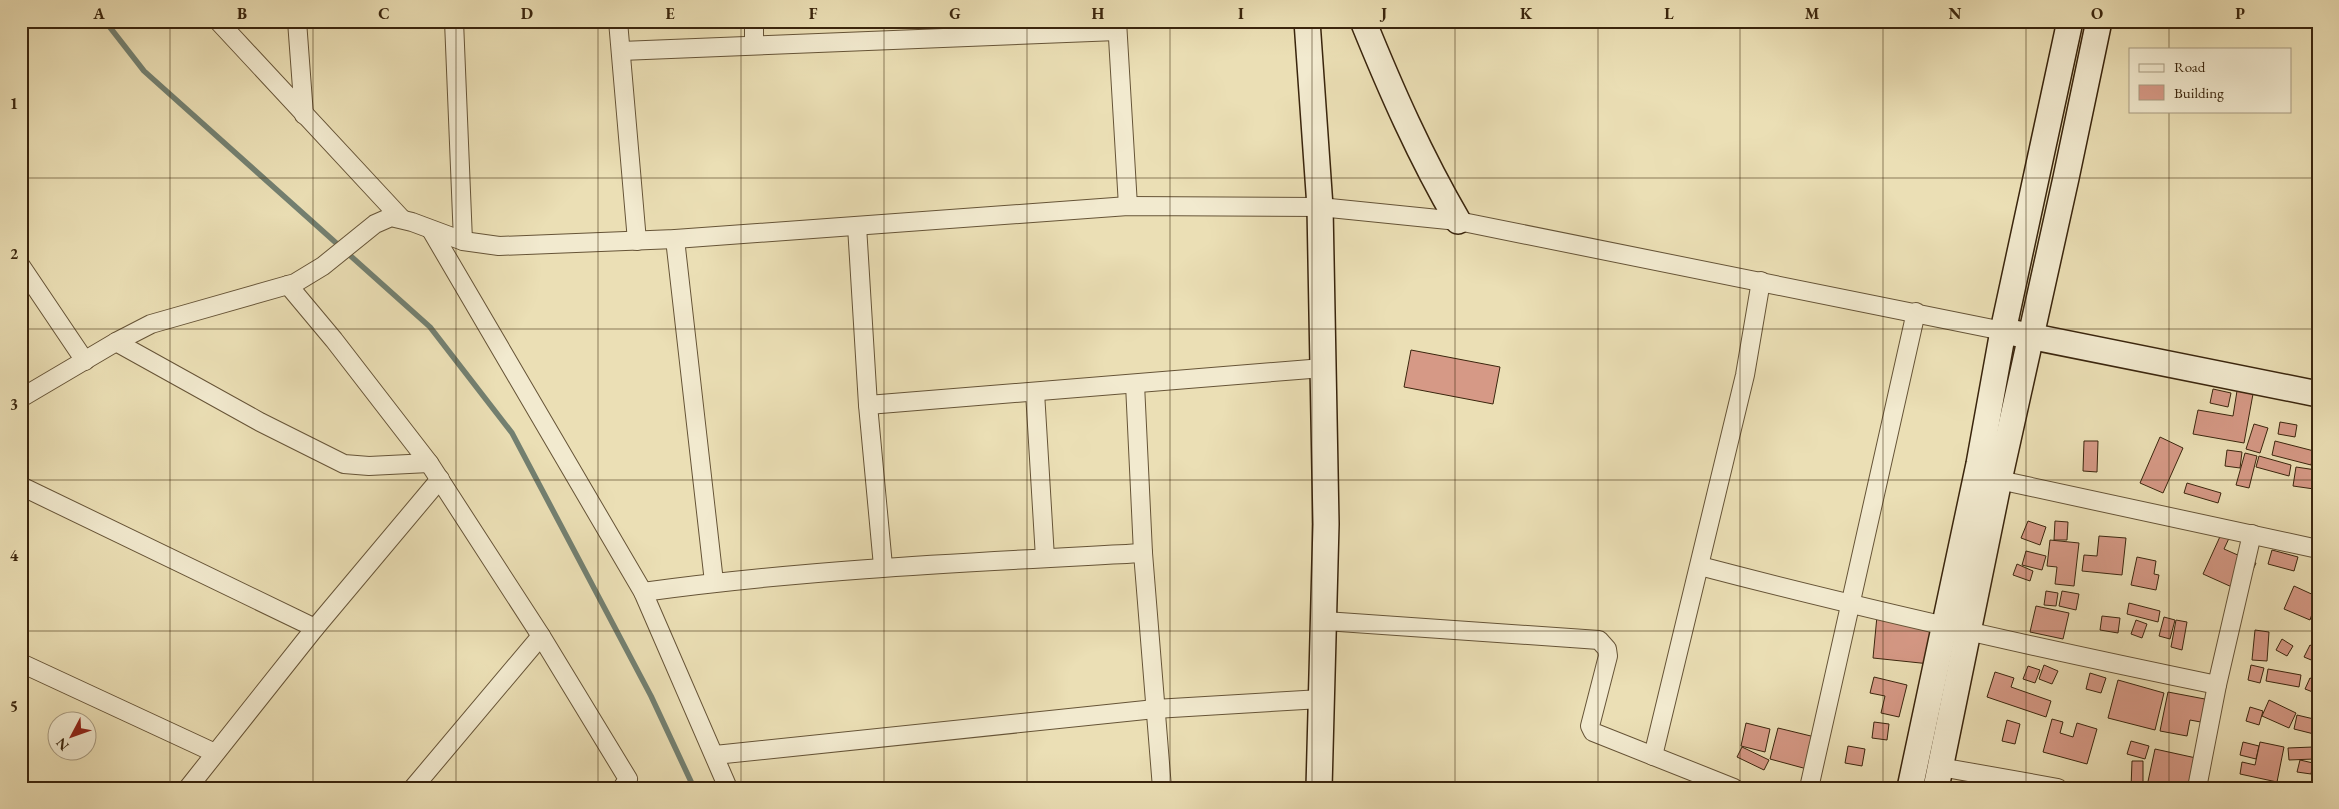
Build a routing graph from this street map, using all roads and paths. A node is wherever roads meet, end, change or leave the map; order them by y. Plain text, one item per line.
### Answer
1 (218, 21) edge
2 (297, 21) edge
3 (454, 21) edge
4 (618, 21) edge
5 (754, 21) edge
6 (1307, 21) edge
7 (1363, 21) edge
8 (2070, 21) edge
9 (2098, 21) edge
10 (1117, 26) edge
11 (939, 29) edge
12 (754, 45) junction
13 (621, 51) junction
14 (304, 115) junction
15 (1128, 206) junction
16 (1320, 207) junction
17 (401, 218) junction
18 (1458, 220) junction
19 (857, 226) junction
20 (431, 230) junction
21 (675, 239) junction
22 (463, 241) junction
23 (637, 241) junction
24 (21, 266) edge
25 (1760, 281) junction
26 (288, 285) junction
27 (1916, 312) junction
28 (2003, 331) junction
29 (2030, 336) junction
30 (116, 342) junction
31 (85, 361) junction
32 (1324, 368) junction
33 (1135, 384) junction
34 (1035, 392) junction
35 (2318, 394) edge
36 (21, 398) edge
37 (868, 405) junction
38 (429, 463) junction
39 (440, 479) junction
40 (1999, 480) junction
41 (21, 486) edge
42 (2252, 534) junction
43 (2318, 548) edge
44 (1143, 553) junction
45 (1046, 558) junction
46 (883, 566) junction
47 (1700, 566) junction
48 (714, 582) junction
49 (643, 592) junction
50 (1848, 605) junction
51 (1325, 621) junction
52 (1942, 626) junction
53 (315, 628) junction
54 (1969, 633) junction
55 (540, 636) junction
56 (21, 663) edge
57 (2216, 685) junction
58 (1321, 699) junction
59 (1155, 709) junction
60 (215, 753) junction
61 (716, 755) junction
62 (1653, 756) junction
63 (1938, 777) edge
64 (195, 785) edge
65 (628, 785) edge
66 (413, 788) edge
67 (728, 788) edge
68 (1162, 788) edge
69 (1319, 788) edge
70 (1734, 788) edge
71 (1809, 788) edge
72 (1910, 788) edge
73 (2058, 788) edge
74 (2197, 788) edge

1 - 14 street
2 - 14 street
3 - 22 street
4 - 13 street
5 - 12 street
6 - 16 main road
7 - 18 main road
8 - 28 main road
9 - 29 main road
10 - 11 street
10 - 15 street
11 - 12 street
12 - 13 street
13 - 23 street
14 - 17 street
15 - 16 street
15 - 19 street
16 - 18 street
16 - 32 main road
17 - 20 street
17 - 26 street
18 - 25 street
19 - 21 street
19 - 37 street
20 - 22 street
20 - 49 street
21 - 23 street
21 - 48 street
22 - 23 street
24 - 31 street
25 - 27 street
25 - 47 street
26 - 30 street
26 - 38 street
27 - 28 street
27 - 50 street
28 - 29 main road
28 - 52 main road
29 - 35 main road
29 - 40 main road
30 - 31 street
30 - 38 street
31 - 36 street
32 - 33 street
32 - 51 main road
33 - 34 street
33 - 44 street
34 - 37 street
34 - 45 street
37 - 46 street
38 - 39 street
39 - 53 street
39 - 55 street
40 - 42 street
40 - 54 main road
41 - 53 street
42 - 43 street
42 - 57 street
44 - 45 street
44 - 59 street
45 - 46 street
46 - 48 street
47 - 50 street
47 - 62 street
48 - 49 street
49 - 61 street
50 - 52 street
50 - 71 street
51 - 58 main road
51 - 62 street
52 - 54 street
52 - 72 main road
53 - 60 street
54 - 57 street
54 - 63 main road
55 - 65 street
55 - 66 street
56 - 60 street
57 - 74 street
58 - 59 street
58 - 69 main road
59 - 61 street
59 - 68 street
60 - 64 street
61 - 67 street
62 - 70 street
63 - 73 street

